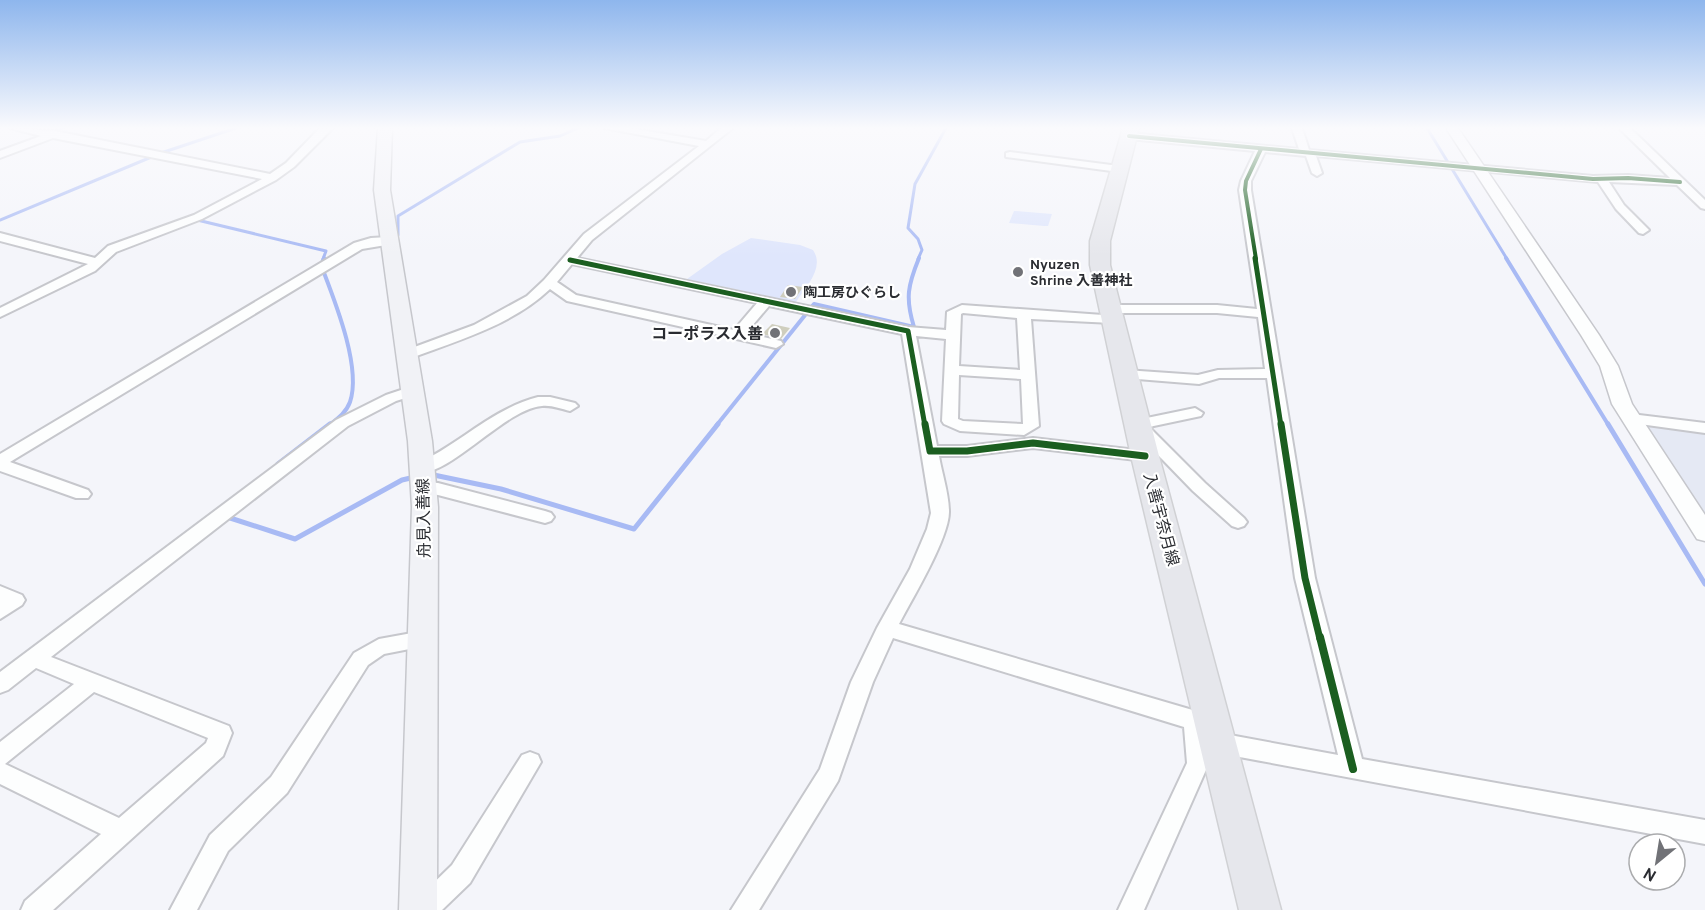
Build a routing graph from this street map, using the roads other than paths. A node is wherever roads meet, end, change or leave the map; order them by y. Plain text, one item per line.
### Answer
1 (236, 170) edge
2 (282, 170) edge
3 (383, 170) edge
4 (674, 170) edge
5 (1119, 170) edge
6 (1251, 170) edge
7 (1480, 170) edge
8 (1499, 170) edge
9 (1668, 170) edge
10 (272, 178) junction
11 (1601, 178) junction
12 (1680, 182) junction
13 (1705, 206) edge
14 (1643, 230) dead end
15 (0, 237) edge
16 (388, 240) junction
17 (570, 260) junction
18 (97, 262) junction
19 (549, 283) junction
20 (767, 300) junction
21 (0, 313) edge
22 (1110, 314) junction
23 (1265, 314) junction
24 (1024, 315) junction
25 (908, 331) junction
26 (737, 335) junction
27 (954, 335) junction
28 (776, 344) dead end
29 (406, 355) junction
30 (952, 370) junction
31 (1125, 374) junction
32 (1274, 374) junction
33 (1028, 375) junction
34 (413, 391) junction
35 (570, 406) dead end
36 (1195, 413) dead end
37 (1631, 419) junction
38 (1137, 425) junction
39 (1705, 428) edge
40 (930, 450) junction
41 (1145, 456) junction
42 (0, 463) edge
43 (423, 478) junction
44 (82, 494) dead end
45 (545, 517) dead end
46 (1238, 522) dead end
47 (1705, 533) edge
48 (0, 594) edge
49 (0, 610) edge
50 (887, 628) junction
51 (423, 639) junction
52 (34, 659) junction
53 (91, 682) junction
54 (0, 684) edge
55 (1209, 730) junction
56 (0, 756) edge
57 (530, 762) dead end
58 (1353, 769) junction
59 (0, 773) edge
60 (122, 832) junction
61 (1705, 832) edge
62 (34, 910) edge
63 (183, 910) edge
64 (418, 910) edge
65 (424, 910) edge
66 (744, 910) edge
67 (1131, 910) edge
68 (1260, 910) edge

1 - 10 street
2 - 10 street
3 - 16 main road, 舟見入善線
4 - 17 street
5 - 22 main road, 入善宇奈月線
6 - 23 street
7 - 37 street
8 - 11 street
9 - 12 street
10 - 18 street
11 - 12 street
11 - 14 street
12 - 13 street
15 - 18 street
16 - 29 main road, 舟見入善線
16 - 42 street
17 - 19 street
17 - 20 street
18 - 21 street
19 - 26 street
19 - 29 street
20 - 25 street
20 - 26 street
22 - 23 street
22 - 24 street
22 - 31 main road, 入善宇奈月線
23 - 32 street
24 - 27 street
24 - 33 street
25 - 27 street
25 - 40 street
26 - 28 street
27 - 30 street
29 - 34 main road, 舟見入善線
30 - 33 street
30 - 33 street
31 - 32 street
31 - 38 main road, 入善宇奈月線
32 - 58 street
34 - 43 main road, 舟見入善線
34 - 52 street
35 - 43 street
36 - 38 street
37 - 39 street
37 - 47 street
38 - 41 main road, 入善宇奈月線
38 - 46 street
40 - 41 street
40 - 50 street
41 - 55 main road, 入善宇奈月線
42 - 44 street
43 - 45 street
43 - 51 main road, 舟見入善線
48 - 49 street
50 - 55 street
50 - 66 street
51 - 63 street
51 - 64 main road, 舟見入善線
52 - 53 street
52 - 54 street
53 - 56 street
53 - 60 street
55 - 58 street
55 - 67 street
55 - 68 main road, 入善宇奈月線
57 - 65 street
58 - 61 street
59 - 60 street
60 - 62 street

